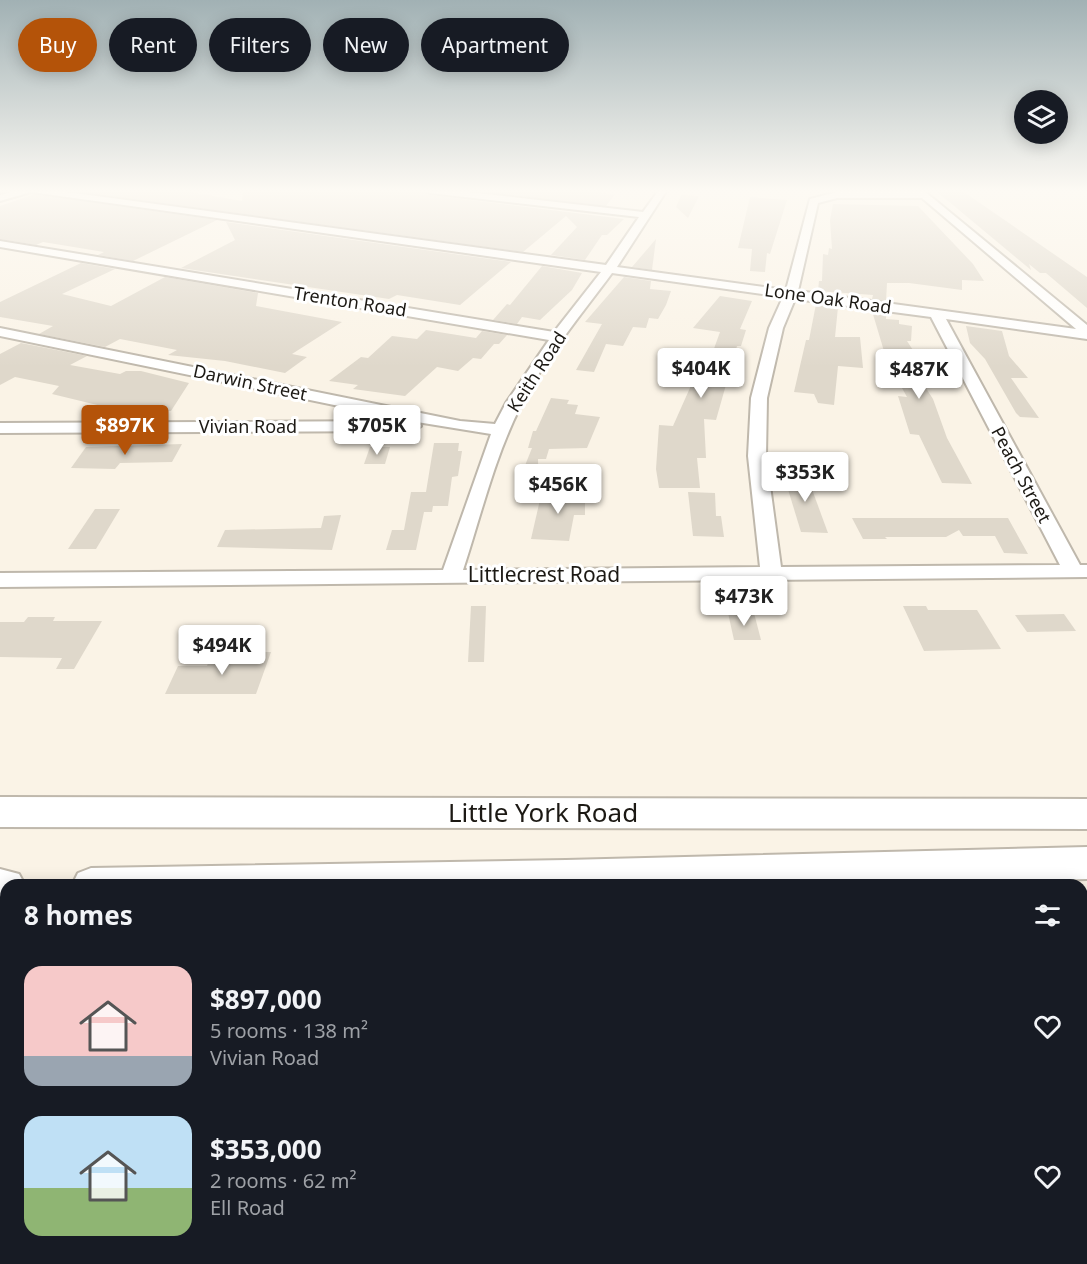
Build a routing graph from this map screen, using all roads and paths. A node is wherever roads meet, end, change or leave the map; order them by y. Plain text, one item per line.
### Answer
1 (30, 249) edge
2 (463, 249) edge
3 (622, 249) edge
4 (802, 249) edge
5 (989, 249) edge
6 (609, 269) junction
7 (791, 294) junction
8 (936, 314) junction
9 (0, 332) edge
10 (1087, 333) edge
11 (558, 337) junction
12 (460, 426) junction
13 (0, 428) edge
14 (501, 430) junction
15 (1080, 572) edge
16 (773, 574) junction
17 (451, 576) junction
18 (0, 580) edge
19 (0, 812) edge
20 (1087, 813) edge
21 (1087, 863) edge
22 (447, 879) edge

1 - 11 street, Trenton Road
2 - 6 street, Lone Oak Road
3 - 6 street, Keith Road
4 - 7 street
5 - 10 street
6 - 7 street, Lone Oak Road
6 - 11 street, Keith Road
7 - 8 street, Lone Oak Road
7 - 16 street
8 - 10 street, Lone Oak Road
8 - 15 street, Peach Street
9 - 12 street, Darwin Street
11 - 14 street, Keith Road
12 - 13 street, Vivian Road
12 - 14 street, Darwin Street
14 - 17 street, Keith Road
15 - 16 street, Littlecrest Road
16 - 17 street, Littlecrest Road
17 - 18 street, Littlecrest Road
19 - 20 main road, Little York Road
21 - 22 main road

